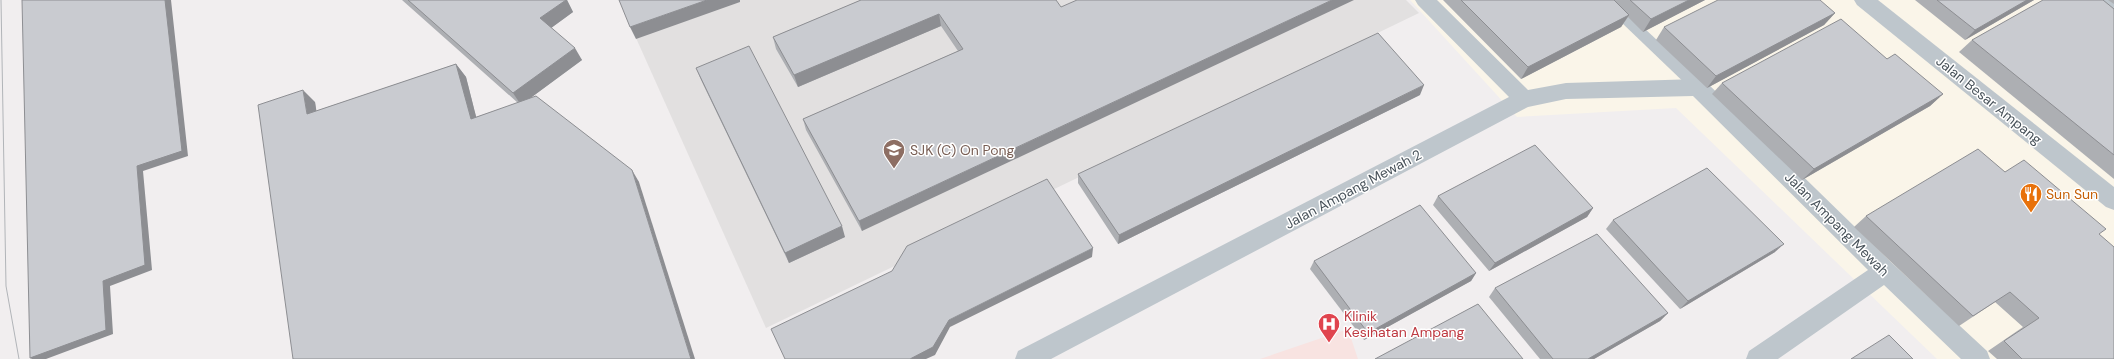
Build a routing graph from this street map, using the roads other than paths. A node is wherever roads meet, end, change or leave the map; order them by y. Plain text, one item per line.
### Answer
1 (1425, 0) edge
2 (1605, 0) edge
3 (1864, 0) edge
4 (2105, 0) edge
5 (2114, 7) edge
6 (1698, 86) junction
7 (1524, 99) junction
8 (2114, 200) edge
9 (1885, 271) junction
10 (1027, 359) edge
11 (1758, 359) edge
12 (1978, 359) edge

1 - 7 street
2 - 6 lane
3 - 8 street, Jalan Besar Ampang
4 - 5 lane
6 - 7 street, Jalan Ampang Mewah 2
6 - 9 street, Jalan Ampang Mewah
7 - 10 street, Jalan Ampang Mewah 2
9 - 11 street
9 - 12 street, Jalan Ampang Mewah

